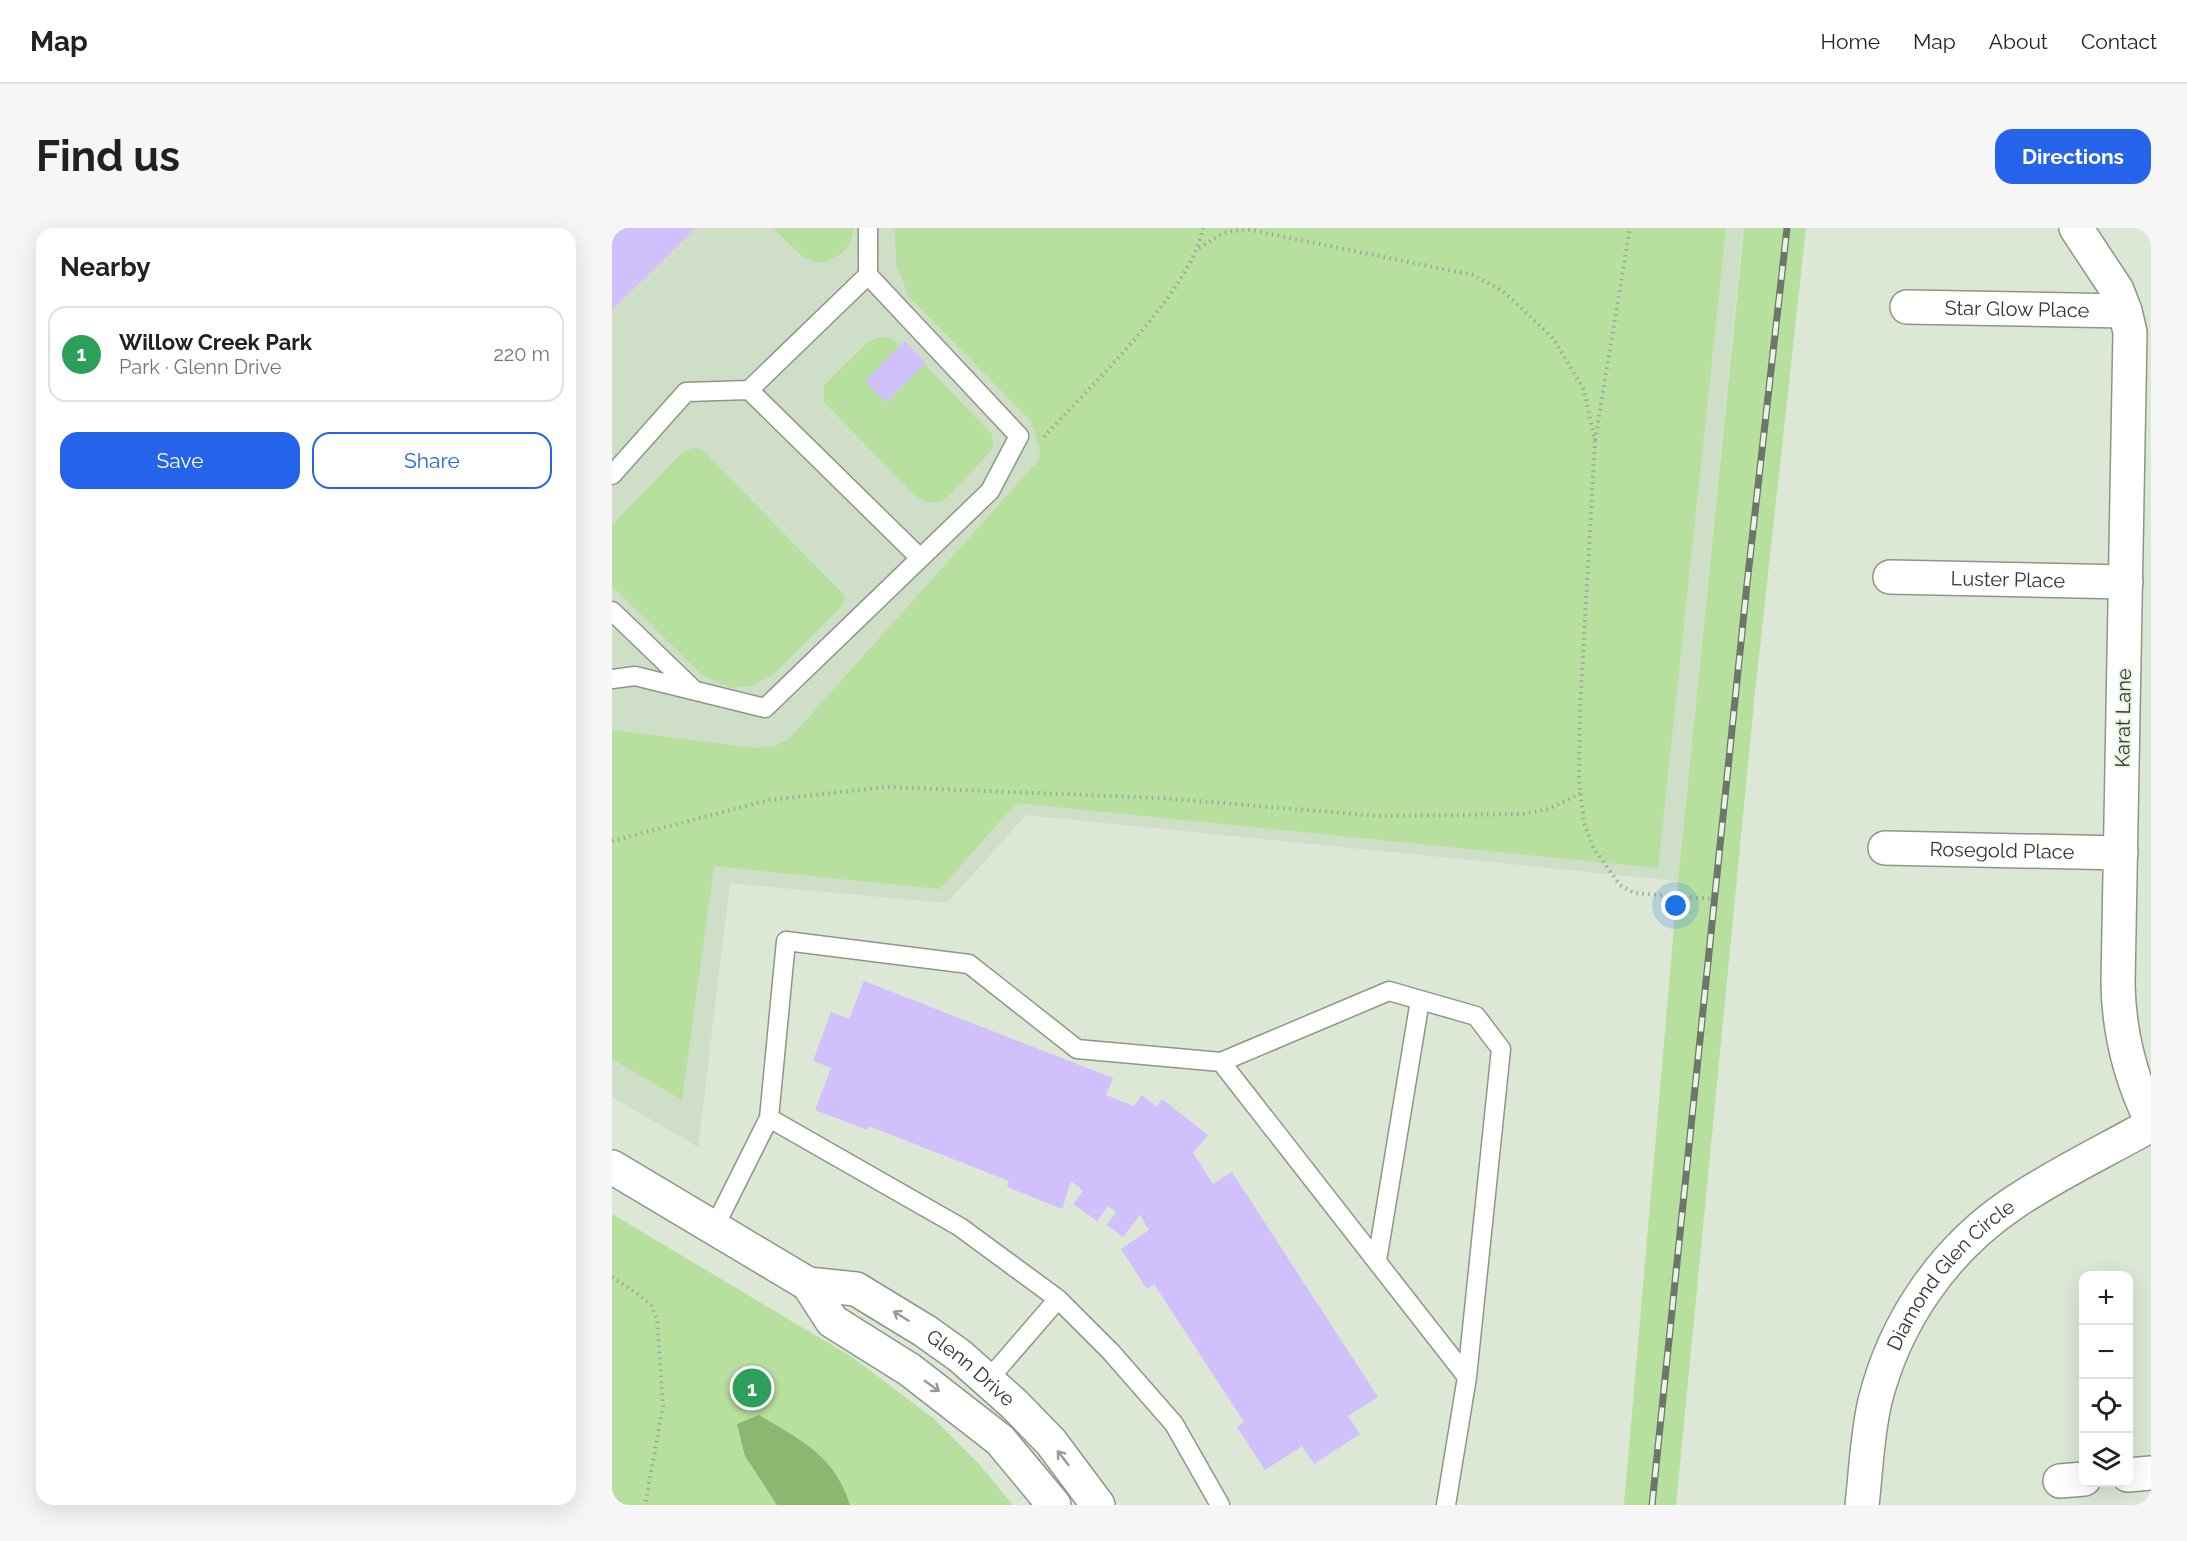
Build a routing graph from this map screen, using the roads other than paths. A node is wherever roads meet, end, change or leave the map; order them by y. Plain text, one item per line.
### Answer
1 (868, 228) edge
2 (2076, 228) edge
3 (868, 275) junction
4 (1906, 307) dead end
5 (2125, 311) junction
6 (749, 390) junction
7 (612, 475) edge
8 (920, 558) junction
9 (1890, 577) dead end
10 (2126, 582) junction
11 (612, 611) edge
12 (612, 679) edge
13 (695, 691) junction
14 (1885, 848) dead end
15 (2121, 853) junction
16 (1420, 1000) junction
17 (1221, 1062) junction
18 (770, 1119) junction
19 (2151, 1120) edge
20 (2151, 1125) edge
21 (612, 1167) edge
22 (715, 1226) junction
23 (1377, 1262) junction
24 (808, 1284) junction
25 (1058, 1299) junction
26 (1467, 1377) junction
27 (988, 1380) junction
28 (2151, 1473) edge
29 (2133, 1475) edge
30 (1054, 1505) edge
31 (1098, 1505) edge
32 (1220, 1505) edge
33 (1446, 1505) edge
34 (1862, 1505) edge

1 - 3 lane
2 - 5 street, Karat Lane
3 - 6 lane
3 - 8 lane
4 - 5 street, Star Glow Place
5 - 10 street, Karat Lane
6 - 7 lane
6 - 8 lane
8 - 13 lane
9 - 10 street, Luster Place
10 - 15 street, Karat Lane
11 - 13 lane
12 - 13 lane
14 - 15 street, Rosegold Place
15 - 19 street, Karat Lane
16 - 17 lane
16 - 23 lane
16 - 26 lane
17 - 18 lane
17 - 23 lane
18 - 22 lane
18 - 25 lane
20 - 34 street, Diamond Glen Circle
21 - 22 street, Glenn Drive
22 - 24 street, Glenn Drive
23 - 26 lane
27 -> 24 street, Glenn Drive
24 -> 30 street, Glenn Drive
25 - 27 lane
25 - 32 lane
26 - 33 lane
31 -> 27 street, Glenn Drive
28 - 29 street

